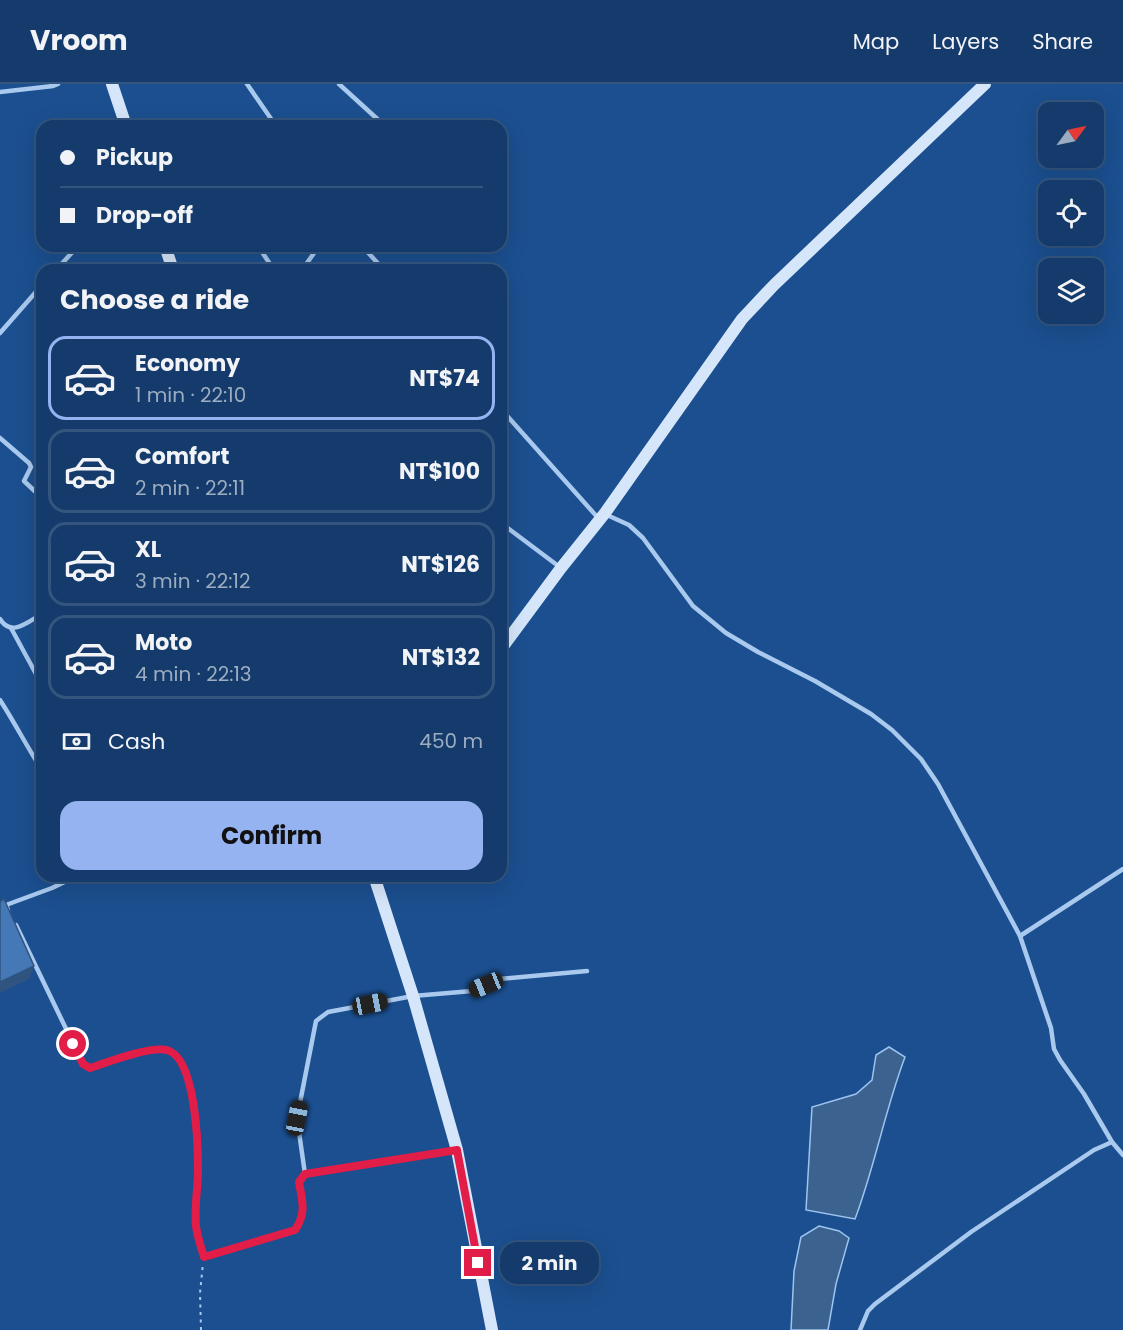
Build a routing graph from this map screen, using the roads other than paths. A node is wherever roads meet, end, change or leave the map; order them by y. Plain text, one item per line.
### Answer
1 (58, 84) edge
2 (112, 84) edge
3 (248, 84) edge
4 (339, 84) edge
5 (985, 84) edge
6 (0, 92) edge
7 (124, 120) edge
8 (272, 120) edge
9 (378, 120) edge
10 (72, 252) edge
11 (368, 252) edge
12 (62, 264) edge
13 (378, 264) edge
14 (36, 292) edge
15 (0, 333) edge
16 (507, 415) edge
17 (0, 438) edge
18 (36, 492) edge
19 (602, 517) junction
20 (507, 528) edge
21 (561, 568) junction
22 (36, 618) edge
23 (0, 619) edge
24 (11, 628) junction
25 (507, 641) edge
26 (36, 674) edge
27 (0, 700) edge
28 (36, 761) edge
29 (1123, 869) edge
30 (64, 882) edge
31 (376, 882) edge
32 (0, 898) edge
33 (6, 905) junction
34 (1020, 936) junction
35 (587, 971) dead end
36 (413, 996) junction
37 (1112, 1142) junction
38 (457, 1150) junction
39 (1123, 1155) edge
40 (305, 1174) junction
41 (492, 1330) edge
42 (860, 1330) edge

1 - 6 lane
2 - 7 street
3 - 8 lane
4 - 9 lane
5 - 19 street
10 - 12 lane
11 - 13 lane
14 - 15 lane
16 - 19 lane
17 - 18 lane
19 - 21 street
19 - 34 lane
20 - 21 lane
21 - 25 street
22 - 24 lane
23 - 24 lane
24 - 26 lane
27 - 28 lane
29 - 34 lane
30 - 33 lane
31 - 36 street
32 - 33 lane
33 - 40 lane
34 - 37 lane
35 - 36 lane
36 - 38 street
36 - 40 lane
37 - 39 lane
37 - 42 lane
38 - 40 lane
38 - 41 street

